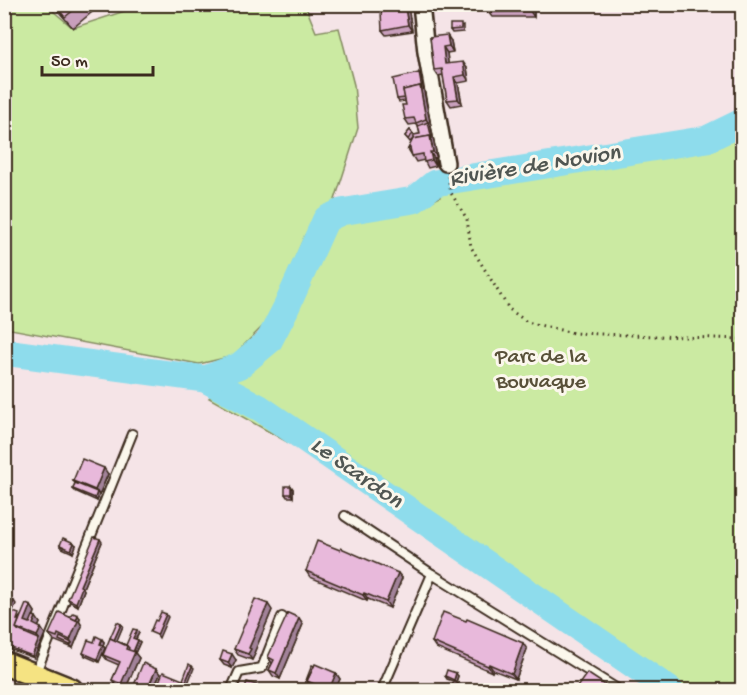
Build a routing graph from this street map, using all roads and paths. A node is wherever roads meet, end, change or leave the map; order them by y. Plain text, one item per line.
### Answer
1 (421, 4) edge
2 (447, 168) joint
3 (742, 339) edge
4 (132, 434) dead end
5 (345, 516) dead end
6 (432, 574) junction
7 (282, 617) dead end
8 (4, 663) edge
9 (4, 676) edge
10 (34, 684) edge
11 (71, 690) edge
12 (231, 690) edge
13 (382, 690) edge
14 (619, 690) edge

1 - 2 street
2 - 3 path
4 - 10 lane
5 - 6 lane
6 - 13 lane
6 - 14 lane
7 - 12 lane
8 - 10 main road
9 - 10 main road
10 - 11 main road

